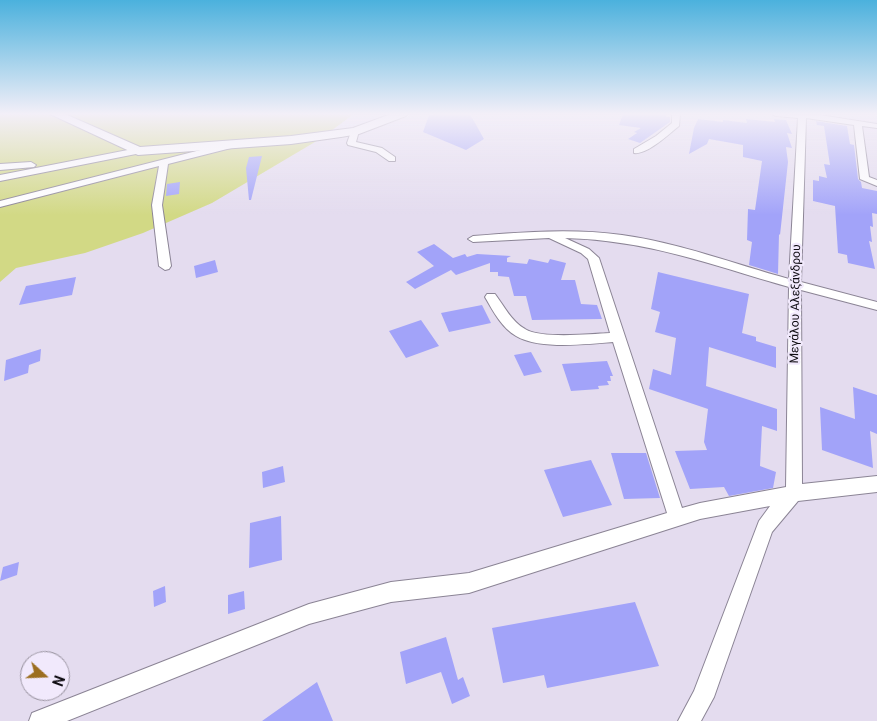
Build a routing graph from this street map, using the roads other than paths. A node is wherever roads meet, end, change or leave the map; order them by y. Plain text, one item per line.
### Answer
1 (131, 148) edge
2 (185, 148) edge
3 (221, 148) edge
4 (370, 148) edge
5 (642, 148) edge
6 (801, 148) edge
7 (862, 148) edge
8 (138, 151) junction
9 (637, 151) dead end
10 (392, 159) dead end
11 (164, 162) junction
12 (72, 164) junction
13 (0, 166) edge
14 (0, 178) edge
15 (877, 183) edge
16 (0, 204) edge
17 (546, 235) junction
18 (473, 240) dead end
19 (166, 266) dead end
20 (795, 285) junction
21 (492, 297) dead end
22 (877, 306) edge
23 (618, 337) junction
24 (877, 484) edge
25 (794, 493) junction
26 (677, 518) junction
27 (40, 721) edge
28 (689, 721) edge

1 - 8 street
2 - 8 street
3 - 11 street
4 - 10 street
5 - 9 street
6 - 20 street, Μεγάλου Αλεξάνδρου
7 - 15 street
8 - 12 street
11 - 16 street
11 - 19 street
12 - 13 street
12 - 14 street
17 - 18 street
17 - 20 street
17 - 23 street
20 - 22 street
20 - 25 street, Μεγάλου Αλεξάνδρου
21 - 23 street
23 - 26 street
24 - 25 street
25 - 26 street
25 - 28 street
26 - 27 street

